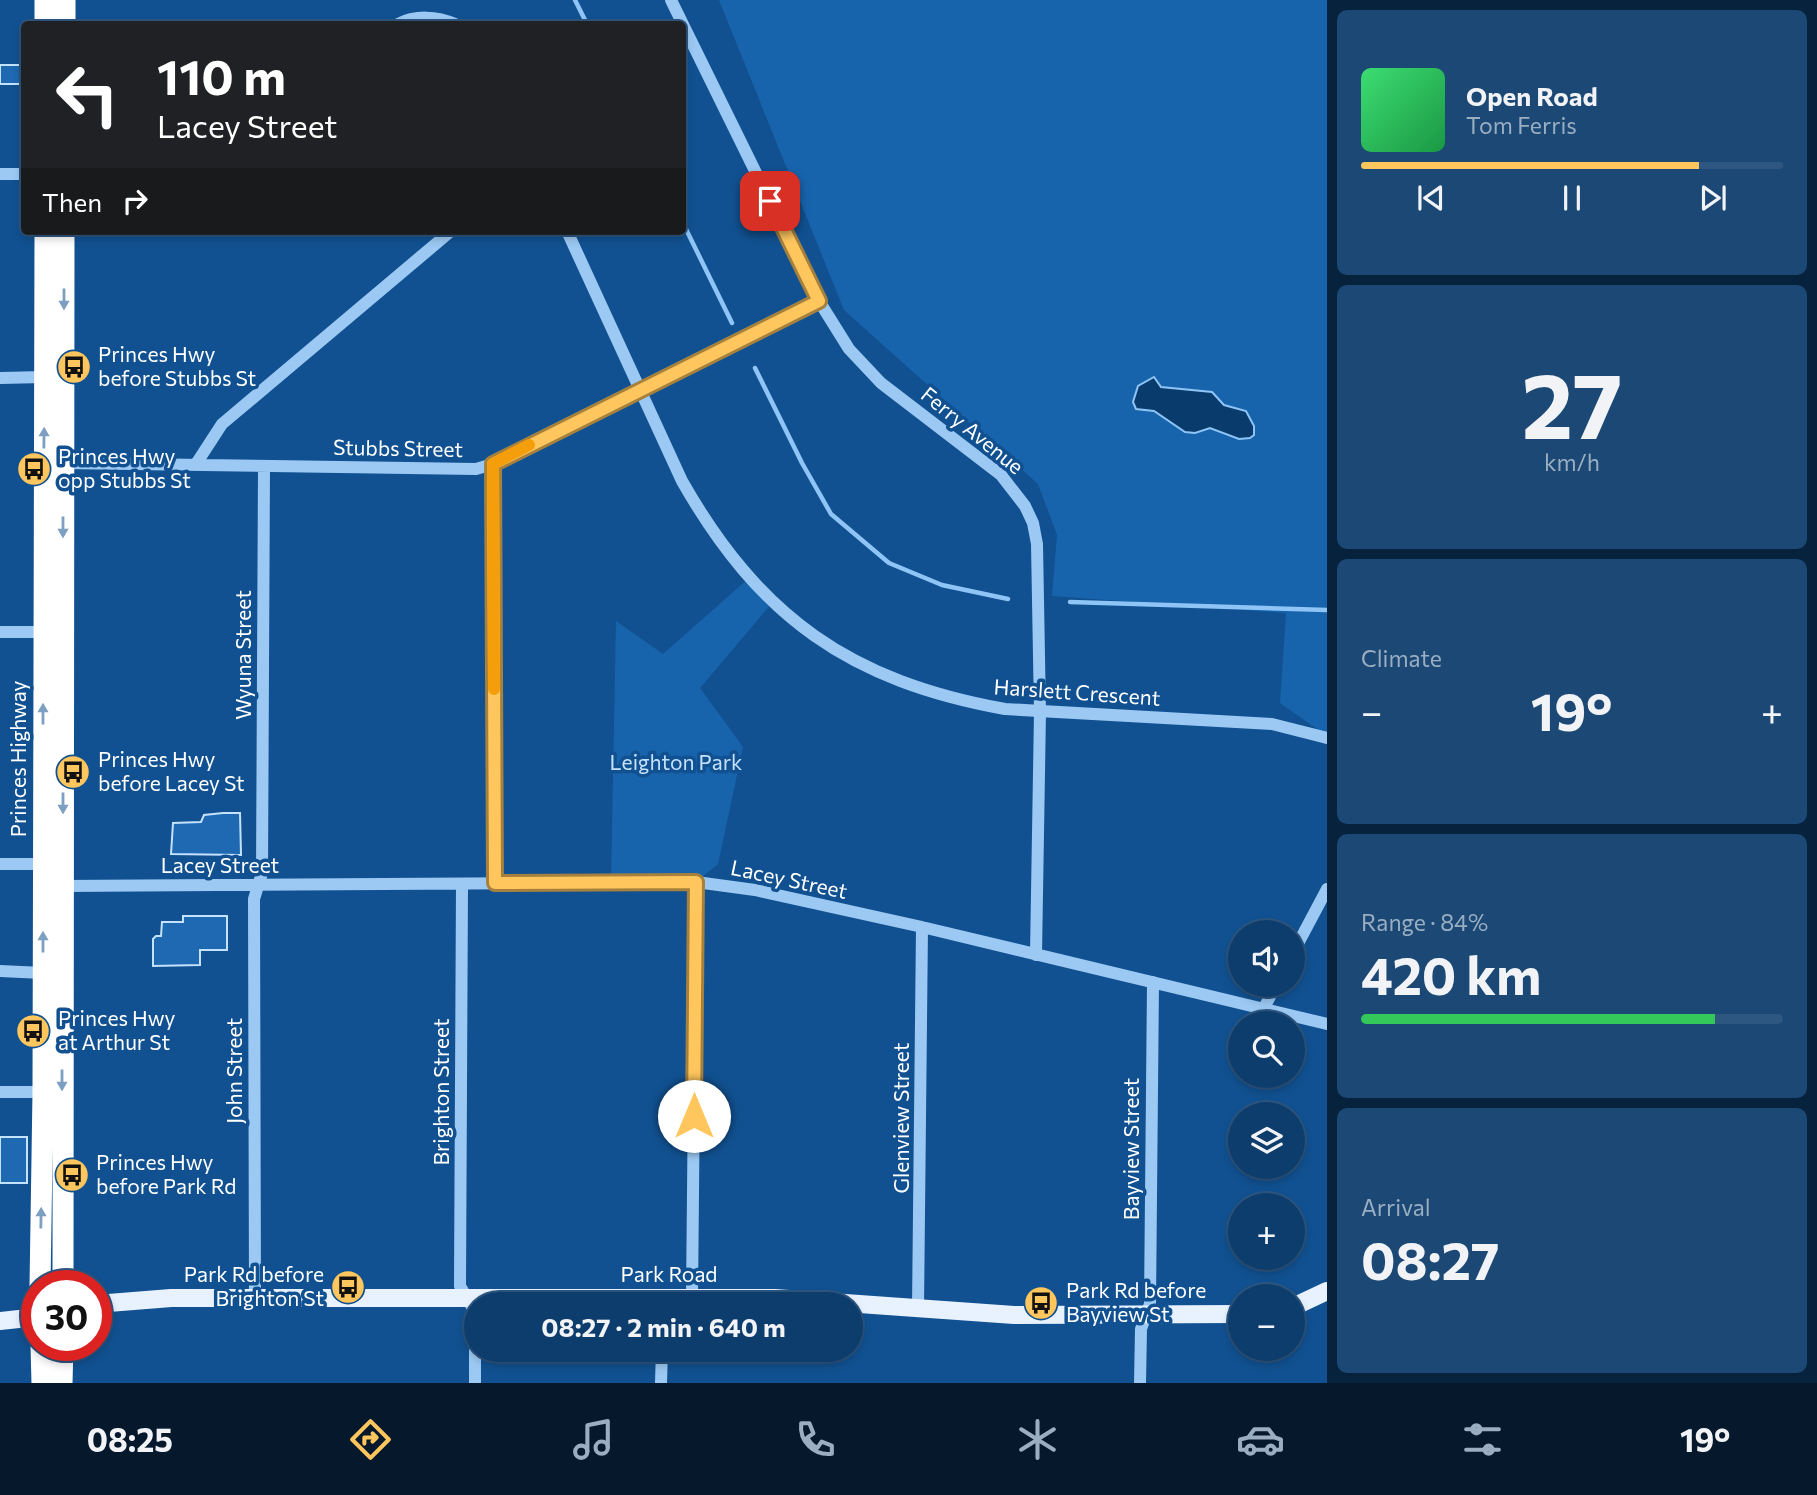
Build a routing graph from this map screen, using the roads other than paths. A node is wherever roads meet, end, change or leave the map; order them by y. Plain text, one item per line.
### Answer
1 (45, 0) edge
2 (65, 0) edge
3 (671, 0) edge
4 (45, 21) edge
5 (65, 21) edge
6 (408, 21) edge
7 (442, 21) edge
8 (681, 21) edge
9 (686, 31) edge
10 (0, 174) edge
11 (21, 174) edge
12 (45, 235) edge
13 (64, 235) edge
14 (447, 235) edge
15 (569, 235) edge
16 (819, 301) junction
17 (45, 377) junction
18 (0, 378) edge
19 (641, 388) junction
20 (63, 463) junction
21 (196, 464) junction
22 (493, 464) junction
23 (264, 467) junction
24 (0, 632) edge
25 (44, 632) junction
26 (1040, 712) junction
27 (1327, 738) edge
28 (0, 864) edge
29 (44, 864) junction
30 (696, 882) junction
31 (495, 883) junction
32 (462, 884) junction
33 (62, 886) junction
34 (259, 886) junction
35 (1327, 889) edge
36 (922, 927) junction
37 (1305, 930) edge
38 (1035, 954) junction
39 (0, 971) edge
40 (43, 973) junction
41 (1153, 982) junction
42 (1270, 997) edge
43 (1264, 1008) junction
44 (1327, 1024) edge
45 (0, 1092) edge
46 (43, 1092) junction
47 (40, 1270) edge
48 (63, 1270) edge
49 (692, 1292) edge
50 (464, 1293) edge
51 (1325, 1295) edge
52 (255, 1299) junction
53 (464, 1299) edge
54 (112, 1302) edge
55 (1305, 1302) edge
56 (863, 1304) edge
57 (918, 1308) junction
58 (1228, 1314) edge
59 (1146, 1316) junction
60 (21, 1319) edge
61 (0, 1321) edge
62 (41, 1361) edge
63 (63, 1361) edge
64 (475, 1362) edge
65 (662, 1362) edge
66 (41, 1383) edge
67 (62, 1383) edge
68 (475, 1383) edge
69 (662, 1383) edge
70 (1140, 1383) edge

1 - 4 highway
2 - 5 highway
3 - 8 street, Ferry Avenue
6 - 7 street
9 - 16 street, Ferry Avenue
10 - 11 street
12 - 17 highway, Princes Highway
13 -> 20 highway, Princes Highway
14 - 21 street
15 - 19 street, Harslett Crescent
16 - 19 street, Stubbs Street
16 - 26 street, Ferry Avenue
17 - 18 street
25 -> 17 highway, Princes Highway
19 - 22 street, Stubbs Street
19 - 26 street, Harslett Crescent
20 - 21 street, Stubbs Street
20 -> 33 highway, Princes Highway
21 - 23 street, Stubbs Street
22 - 23 street, Stubbs Street
22 - 31 street
23 - 34 street, Wyuna Street
24 - 25 street
29 -> 25 highway, Princes Highway
26 - 27 street, Harslett Crescent
26 - 38 street, Ferry Avenue
28 - 29 street
40 -> 29 highway, Princes Highway
30 - 31 street, Lacey Street
30 - 36 street, Lacey Street
30 - 49 street
31 - 32 street, Lacey Street
32 - 34 street, Lacey Street
32 - 50 street, Brighton Street
33 - 34 street, Lacey Street
33 -> 48 highway, Princes Highway
34 - 52 street, John Street
35 - 37 street
36 - 38 street, Lacey Street
36 - 57 street, Glenview Street
38 - 41 street, Lacey Street
39 - 40 street
40 - 46 highway, Princes Highway
41 - 43 street, Lacey Street
41 - 59 street, Bayview Street
42 - 43 street
43 - 44 street, Lacey Street
45 - 46 street
47 -> 46 highway, Princes Highway
51 - 55 main road
52 - 53 main road, Park Road
52 - 54 main road, Park Road
56 - 57 main road, Park Road
57 - 59 main road, Park Road
58 - 59 main road, Park Road
59 - 70 street, Bayview Street
60 - 61 main road
62 - 66 highway
63 - 67 highway
64 - 68 street, Brighton Street
65 - 69 street

